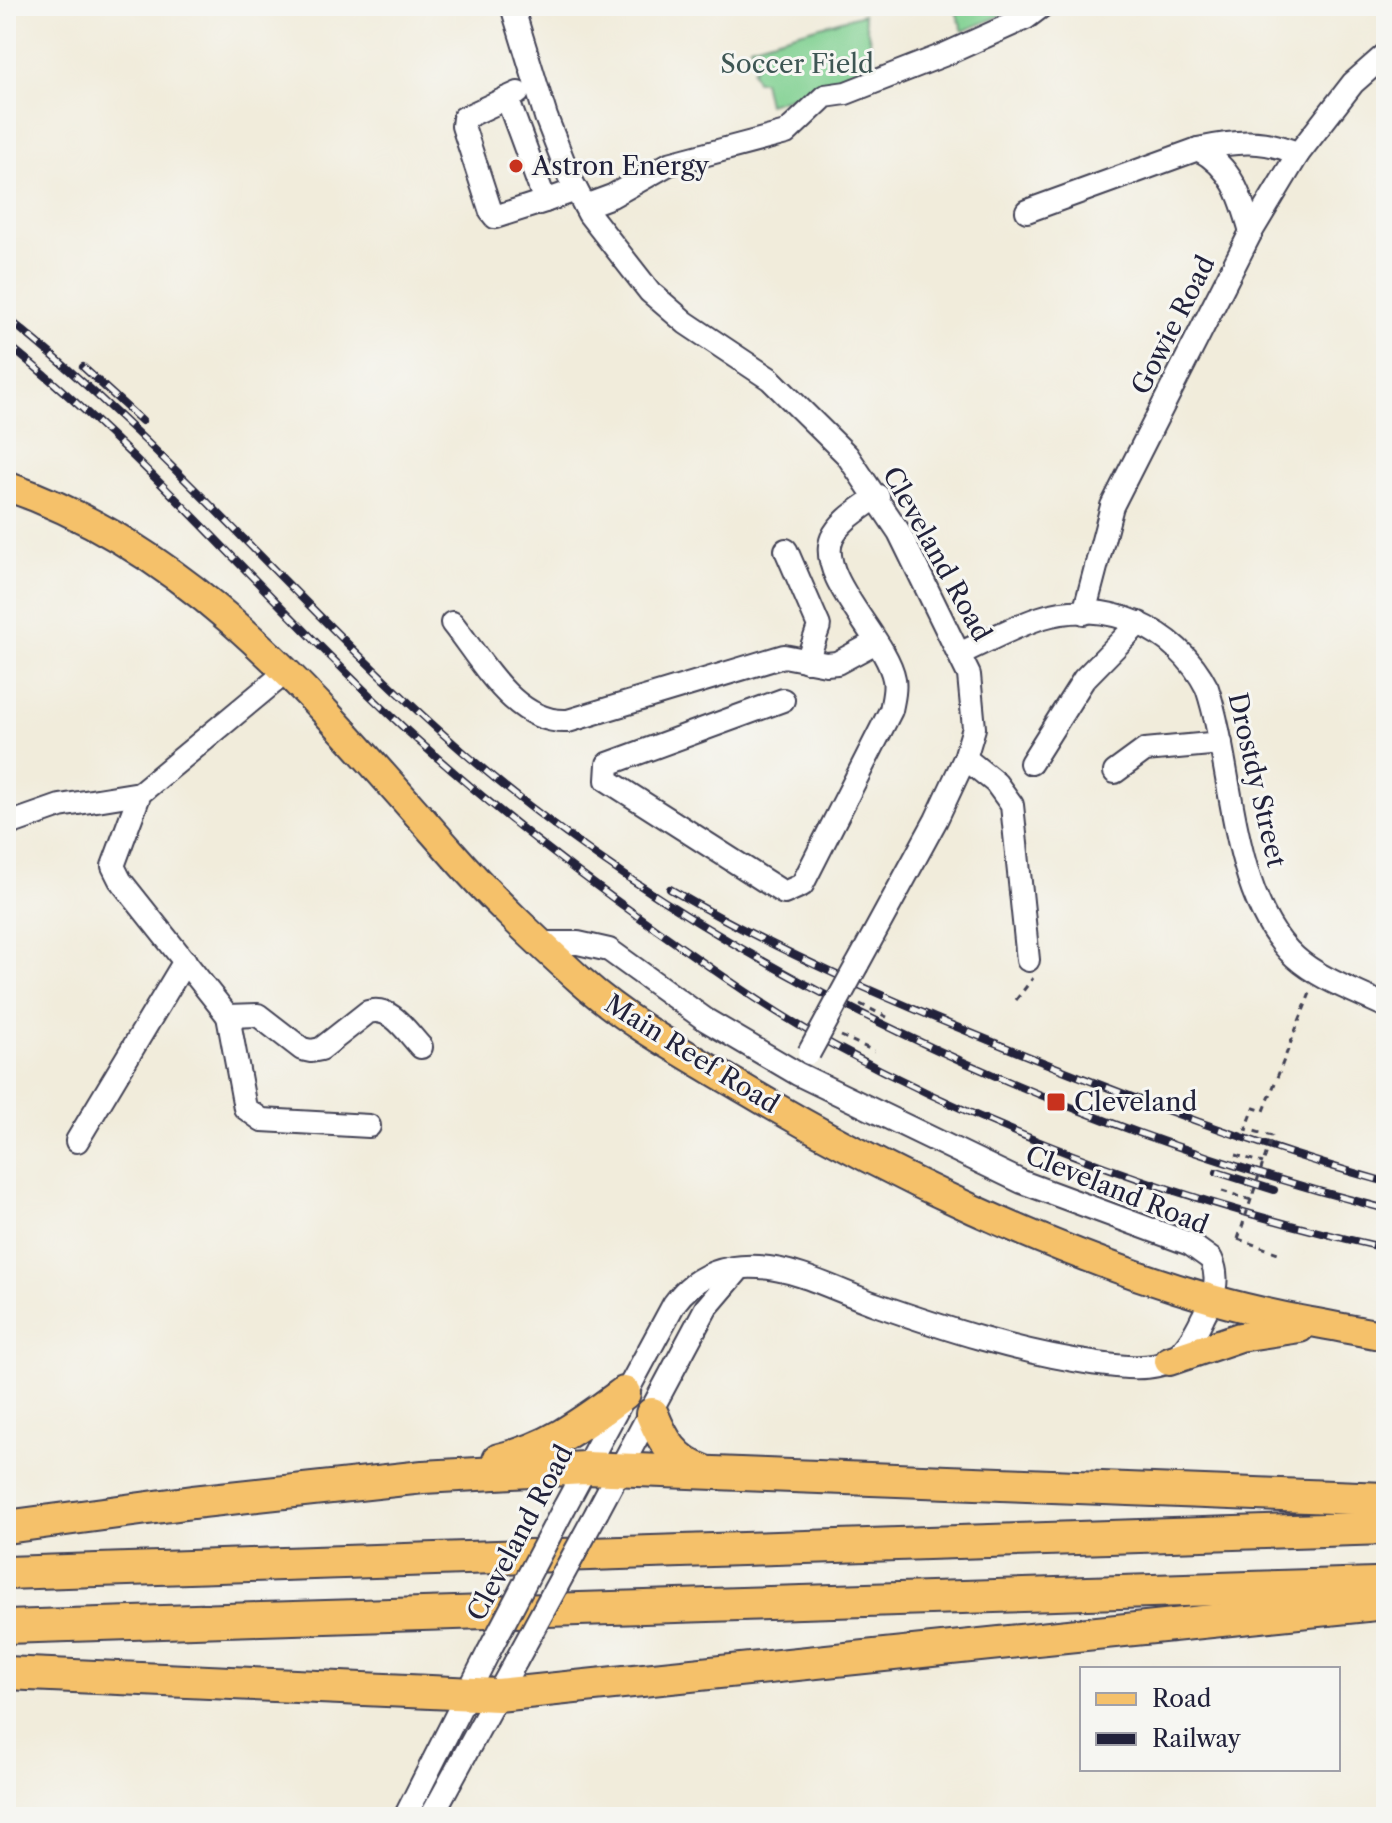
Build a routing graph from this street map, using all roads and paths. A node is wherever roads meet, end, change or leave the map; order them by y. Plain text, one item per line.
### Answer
1 (512, 6) edge
2 (1042, 6) edge
3 (1386, 54) edge
4 (537, 85) junction
5 (507, 98) junction
6 (1198, 149) junction
7 (1298, 154) junction
8 (580, 198) junction
9 (545, 201) junction
10 (1027, 211) dead end
11 (1251, 232) junction
12 (6, 486) edge
13 (878, 496) junction
14 (786, 550) dead end
15 (1084, 613) junction
16 (452, 623) dead end
17 (1139, 623) junction
18 (876, 642) junction
19 (961, 653) junction
20 (807, 661) junction
21 (286, 672) junction
22 (783, 700) dead end
23 (1221, 743) junction
24 (965, 758) junction
25 (1031, 763) dead end
26 (1115, 772) dead end
27 (140, 793) junction
28 (6, 825) edge
29 (540, 943) junction
30 (1028, 960) dead end
31 (185, 961) junction
32 (1318, 971) junction
33 (841, 995) junction
34 (1386, 1006) edge
35 (228, 1016) junction
36 (889, 1018) dead end
37 (824, 1027) junction
38 (421, 1047) dead end
39 (874, 1051) dead end
40 (798, 1074) junction
41 (369, 1126) dead end
42 (77, 1141) dead end
43 (1236, 1155) dead end
44 (1263, 1163) junction
45 (1222, 1191) dead end
46 (1251, 1200) junction
47 (1278, 1253) dead end
48 (740, 1268) junction
49 (1212, 1299) junction
50 (1333, 1325) junction
51 (1386, 1336) edge
52 (1169, 1361) junction
53 (624, 1393) junction
54 (652, 1414) junction
55 (585, 1468) junction
56 (622, 1469) junction
57 (704, 1472) junction
58 (330, 1487) junction
59 (1386, 1499) edge
60 (6, 1527) edge
61 (1386, 1528) edge
62 (6, 1573) edge
63 (1386, 1583) edge
64 (1386, 1603) edge
65 (6, 1627) edge
66 (6, 1673) edge
67 (484, 1694) junction
68 (405, 1816) edge
69 (431, 1817) edge

1 - 4 street, Cleveland Road
2 - 8 street
3 - 7 street, Gowie Road
4 - 5 street
4 - 8 street, Cleveland Road
5 - 9 street
5 - 9 street
6 - 7 street
6 - 10 street
6 - 11 street
7 - 11 street, Gowie Road
8 - 9 street
8 - 13 street, Cleveland Road
11 - 15 street, Gowie Road
12 - 21 main road, Main Reef Road
13 - 18 street
13 - 19 street, Cleveland Road
14 - 20 street
15 - 17 street, Drostdy Street
15 - 19 street, Drostdy Street
16 - 20 street
17 - 23 street, Drostdy Street
17 - 25 street
18 - 20 street
18 - 22 street
19 - 24 street, Cleveland Road
21 - 27 street
21 - 29 main road, Main Reef Road
23 - 26 street
23 - 32 street, Drostdy Street
24 - 30 street
24 - 33 street, Cleveland Road, bridge
27 - 28 street
27 - 31 street
29 - 40 street, Cleveland Road
29 - 49 main road, Main Reef Road
31 - 35 street
31 - 42 street
32 - 34 street, Drostdy Street
32 - 44 path, bridge
33 - 36 path
33 - 37 street, Cleveland Road, bridge
35 - 38 street
35 - 41 street
37 - 39 path
37 - 40 street, Cleveland Road, bridge
40 - 49 street, Cleveland Road
43 - 44 path
44 - 46 path, bridge
45 - 46 path
46 - 47 path, bridge
48 - 52 street, Cleveland Road
48 - 53 street, Cleveland Road
48 - 54 street, Cleveland Road
49 - 50 main road, Main Reef Road
49 - 52 street, Cleveland Road
50 - 51 main road, Main Reef Road
50 - 52 main road
53 - 55 street, Cleveland Road
53 - 58 highway
54 - 56 street, Cleveland Road
54 - 57 highway
55 - 56 highway
55 - 58 highway
55 - 67 street, Cleveland Road, bridge
56 - 57 highway
56 - 67 street, Cleveland Road, bridge
57 - 59 highway
58 - 60 highway
61 - 62 highway
63 - 65 highway
64 - 67 highway
66 - 67 highway
67 - 68 street, Cleveland Road
67 - 69 street, Cleveland Road

